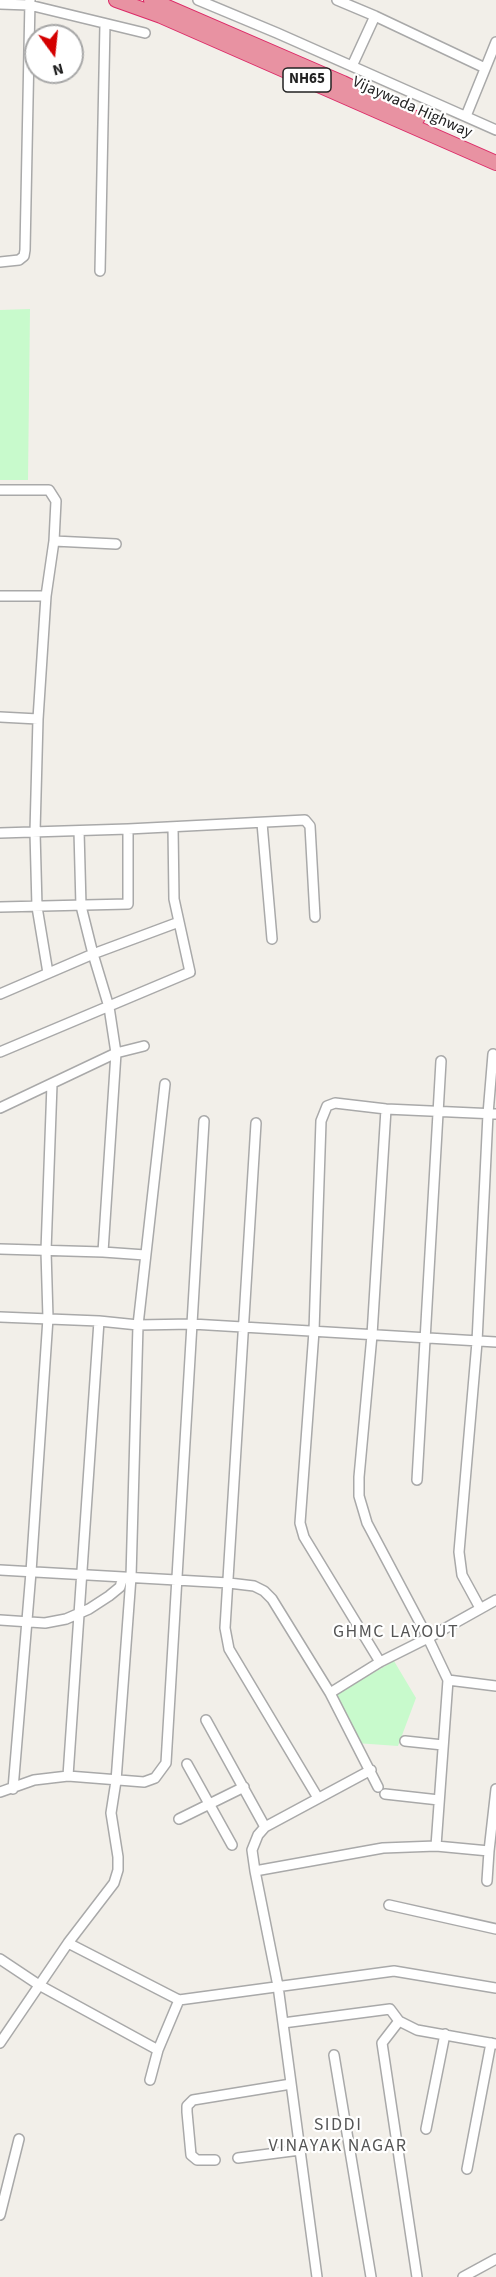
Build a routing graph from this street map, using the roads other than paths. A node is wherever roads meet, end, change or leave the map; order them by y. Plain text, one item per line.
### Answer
1 (116, 0) edge
2 (151, 0) edge
3 (198, 0) edge
4 (337, 0) edge
5 (30, 3) edge
6 (0, 4) edge
7 (375, 16) junction
8 (105, 24) junction
9 (145, 33) dead end
10 (496, 42) edge
11 (351, 66) junction
12 (485, 68) junction
13 (466, 116) junction
14 (496, 130) edge
15 (496, 153) edge
16 (496, 163) edge
17 (0, 262) edge
18 (100, 271) dead end
19 (0, 490) edge
20 (54, 541) junction
21 (116, 544) dead end
22 (0, 596) edge
23 (46, 596) junction
24 (0, 717) edge
25 (38, 719) junction
26 (262, 823) junction
27 (173, 827) junction
28 (128, 829) junction
29 (79, 831) junction
30 (35, 832) junction
31 (0, 833) edge
32 (81, 906) junction
33 (0, 907) edge
34 (38, 907) junction
35 (315, 918) dead end
36 (179, 922) junction
37 (272, 939) dead end
38 (93, 954) junction
39 (48, 974) junction
40 (0, 994) edge
41 (109, 1007) junction
42 (144, 1046) dead end
43 (0, 1052) edge
44 (116, 1053) junction
45 (493, 1054) dead end
46 (441, 1061) dead end
47 (52, 1084) junction
48 (165, 1084) dead end
49 (0, 1108) edge
50 (386, 1109) junction
51 (438, 1112) junction
52 (492, 1114) edge
53 (204, 1121) dead end
54 (256, 1123) dead end
55 (0, 1249) edge
56 (46, 1251) junction
57 (103, 1252) junction
58 (145, 1255) junction
59 (0, 1317) edge
60 (48, 1318) junction
61 (99, 1320) junction
62 (138, 1324) junction
63 (192, 1324) junction
64 (244, 1327) junction
65 (314, 1331) junction
66 (372, 1335) junction
67 (425, 1338) junction
68 (477, 1342) junction
69 (496, 1342) edge
70 (417, 1480) dead end
71 (0, 1570) edge
72 (31, 1572) junction
73 (82, 1575) junction
74 (127, 1577) junction
75 (177, 1580) junction
76 (229, 1583) junction
77 (496, 1600) edge
78 (480, 1608) junction
79 (80, 1614) junction
80 (0, 1620) edge
81 (27, 1622) junction
82 (428, 1638) junction
83 (380, 1662) junction
84 (448, 1680) junction
85 (496, 1686) edge
86 (330, 1693) junction
87 (206, 1720) dead end
88 (405, 1741) dead end
89 (443, 1745) junction
90 (187, 1764) dead end
91 (371, 1770) junction
92 (68, 1776) junction
93 (116, 1781) junction
94 (244, 1787) junction
95 (13, 1789) junction
96 (496, 1789) edge
97 (0, 1792) edge
98 (318, 1798) junction
99 (439, 1800) junction
100 (209, 1804) junction
101 (495, 1816) edge
102 (179, 1819) dead end
103 (265, 1827) junction
104 (231, 1845) dead end
105 (436, 1846) junction
106 (489, 1851) junction
107 (255, 1871) junction
108 (487, 1881) dead end
109 (389, 1905) dead end
110 (496, 1929) edge
111 (68, 1943) junction
112 (0, 1959) edge
113 (39, 1985) junction
114 (278, 1986) junction
115 (496, 1988) edge
116 (179, 2000) junction
117 (399, 2021) junction
118 (283, 2023) junction
119 (446, 2034) junction
120 (0, 2043) edge
121 (494, 2044) edge
122 (158, 2050) junction
123 (334, 2055) dead end
124 (150, 2080) dead end
125 (291, 2084) junction
126 (426, 2129) dead end
127 (18, 2139) dead end
128 (300, 2150) junction
129 (238, 2158) dead end
130 (215, 2160) dead end
131 (467, 2169) dead end
132 (0, 2215) edge
133 (496, 2259) edge
134 (317, 2277) edge
135 (371, 2277) edge
136 (417, 2277) edge
137 (463, 2277) edge

1 - 16 highway, Vijaywada Highway / NH65
2 - 15 highway, Vijaywada Highway / NH65
3 - 11 street
4 - 7 street
5 - 6 street
5 - 8 street
5 - 17 street
7 - 11 street
7 - 12 street
8 - 9 street
8 - 18 street
10 - 12 street
11 - 13 street
12 - 13 street
13 - 14 street
19 - 20 street
20 - 21 street
20 - 23 street
22 - 23 street
23 - 25 street
24 - 25 street
25 - 30 street
26 - 27 street
26 - 35 street
26 - 37 street
27 - 28 street
27 - 36 street
28 - 29 street
28 - 32 street
29 - 30 street
29 - 32 street
30 - 31 street
30 - 34 street
32 - 34 street
32 - 38 street
33 - 34 street
34 - 39 street
36 - 38 street
36 - 41 street
38 - 39 street
38 - 41 street
39 - 40 street
41 - 43 street
41 - 44 street
42 - 44 street
44 - 47 street
44 - 57 street
45 - 52 street
46 - 51 street
47 - 49 street
47 - 56 street
48 - 58 street
50 - 51 street
50 - 65 street
50 - 66 street
51 - 52 street
51 - 67 street
52 - 68 street
53 - 63 street
54 - 64 street
55 - 56 street
56 - 57 street
56 - 60 street
57 - 58 street
58 - 62 street
59 - 60 street
60 - 61 street
60 - 72 street
61 - 62 street
61 - 73 street
62 - 63 street
62 - 74 street
63 - 64 street
63 - 75 street
64 - 65 street
64 - 76 street
65 - 66 street
65 - 83 street
66 - 67 street
66 - 82 street
67 - 68 street
67 - 70 street
68 - 69 street
68 - 78 street
71 - 72 street
72 - 73 street
72 - 81 street
73 - 74 street
73 - 79 street
74 - 75 street
74 - 79 street
74 - 93 street
75 - 76 street
75 - 93 street
76 - 86 street
76 - 98 street
77 - 78 street
78 - 82 street
79 - 81 street
79 - 92 street
80 - 81 street
81 - 95 street
82 - 83 street
82 - 84 street
83 - 86 street
84 - 85 street
84 - 89 street
86 - 91 street
87 - 94 street
88 - 89 street
89 - 99 street
90 - 100 street
91 - 98 street
91 - 99 street
92 - 93 street
92 - 95 street
93 - 111 street
94 - 100 street
94 - 103 street
95 - 97 street
96 - 101 street
98 - 103 street
99 - 105 street
100 - 102 street
100 - 104 street
101 - 106 street
103 - 107 street
105 - 106 street
105 - 107 street
106 - 108 street
107 - 114 street
109 - 110 street
111 - 113 street
111 - 116 street
112 - 113 street
113 - 120 street
113 - 122 street
114 - 115 street
114 - 116 street
114 - 118 street
116 - 122 street
117 - 118 street
117 - 119 street
117 - 136 street
118 - 125 street
119 - 121 street
119 - 126 street
121 - 131 street
122 - 124 street
123 - 135 street
125 - 128 street
125 - 130 street
127 - 132 street
128 - 129 street
128 - 134 street
133 - 137 street

